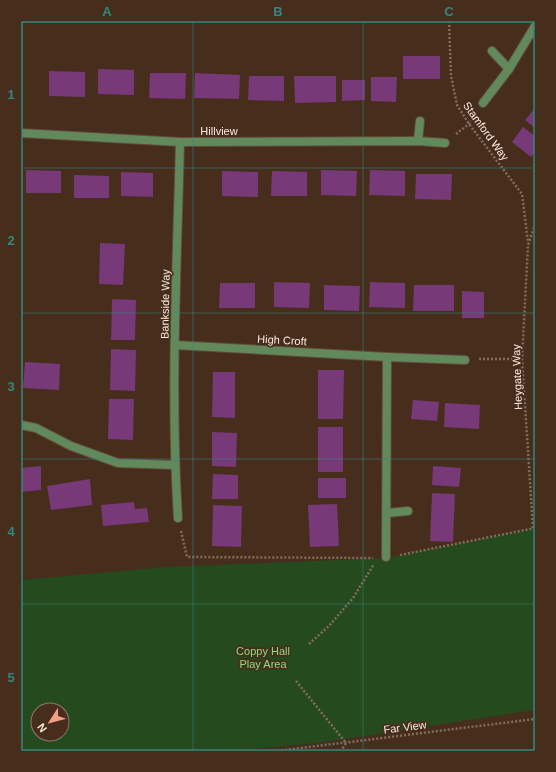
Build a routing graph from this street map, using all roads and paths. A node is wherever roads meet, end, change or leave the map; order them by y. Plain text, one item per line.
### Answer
1 (449, 21) edge
2 (535, 26) edge
3 (492, 51) dead end
4 (509, 69) junction
5 (483, 103) dead end
6 (420, 121) dead end
7 (21, 132) edge
8 (418, 140) junction
9 (180, 142) junction
10 (445, 143) dead end
11 (535, 225) edge
12 (528, 245) junction
13 (175, 345) junction
14 (387, 357) junction
15 (522, 359) junction
16 (465, 360) joint
17 (21, 425) edge
18 (174, 465) junction
19 (408, 511) dead end
20 (387, 513) junction
21 (178, 518) joint
22 (534, 528) edge
23 (386, 557) joint
24 (309, 644) dead end
25 (296, 681) dead end
26 (535, 719) edge
27 (346, 743) junction
28 (277, 751) edge
29 (342, 751) edge

1 - 12 path, Stamford Way
2 - 4 street
3 - 4 street
4 - 5 street
6 - 8 street
7 - 9 street, Hillview
8 - 9 street, Hillview
8 - 10 street, Hillview
9 - 13 street, Bankside Way
11 - 12 path, Heygate Way
12 - 15 path, Heygate Way
13 - 14 street, High Croft
13 - 18 street, Bankside Way
14 - 16 street, High Croft
14 - 20 street
15 - 16 path
15 - 22 path, Heygate Way
17 - 18 street
18 - 21 street, Bankside Way
19 - 20 street
20 - 23 street
21 - 24 path
22 - 23 path
25 - 27 path
26 - 27 path, Far View
27 - 28 path, Far View
27 - 29 path

